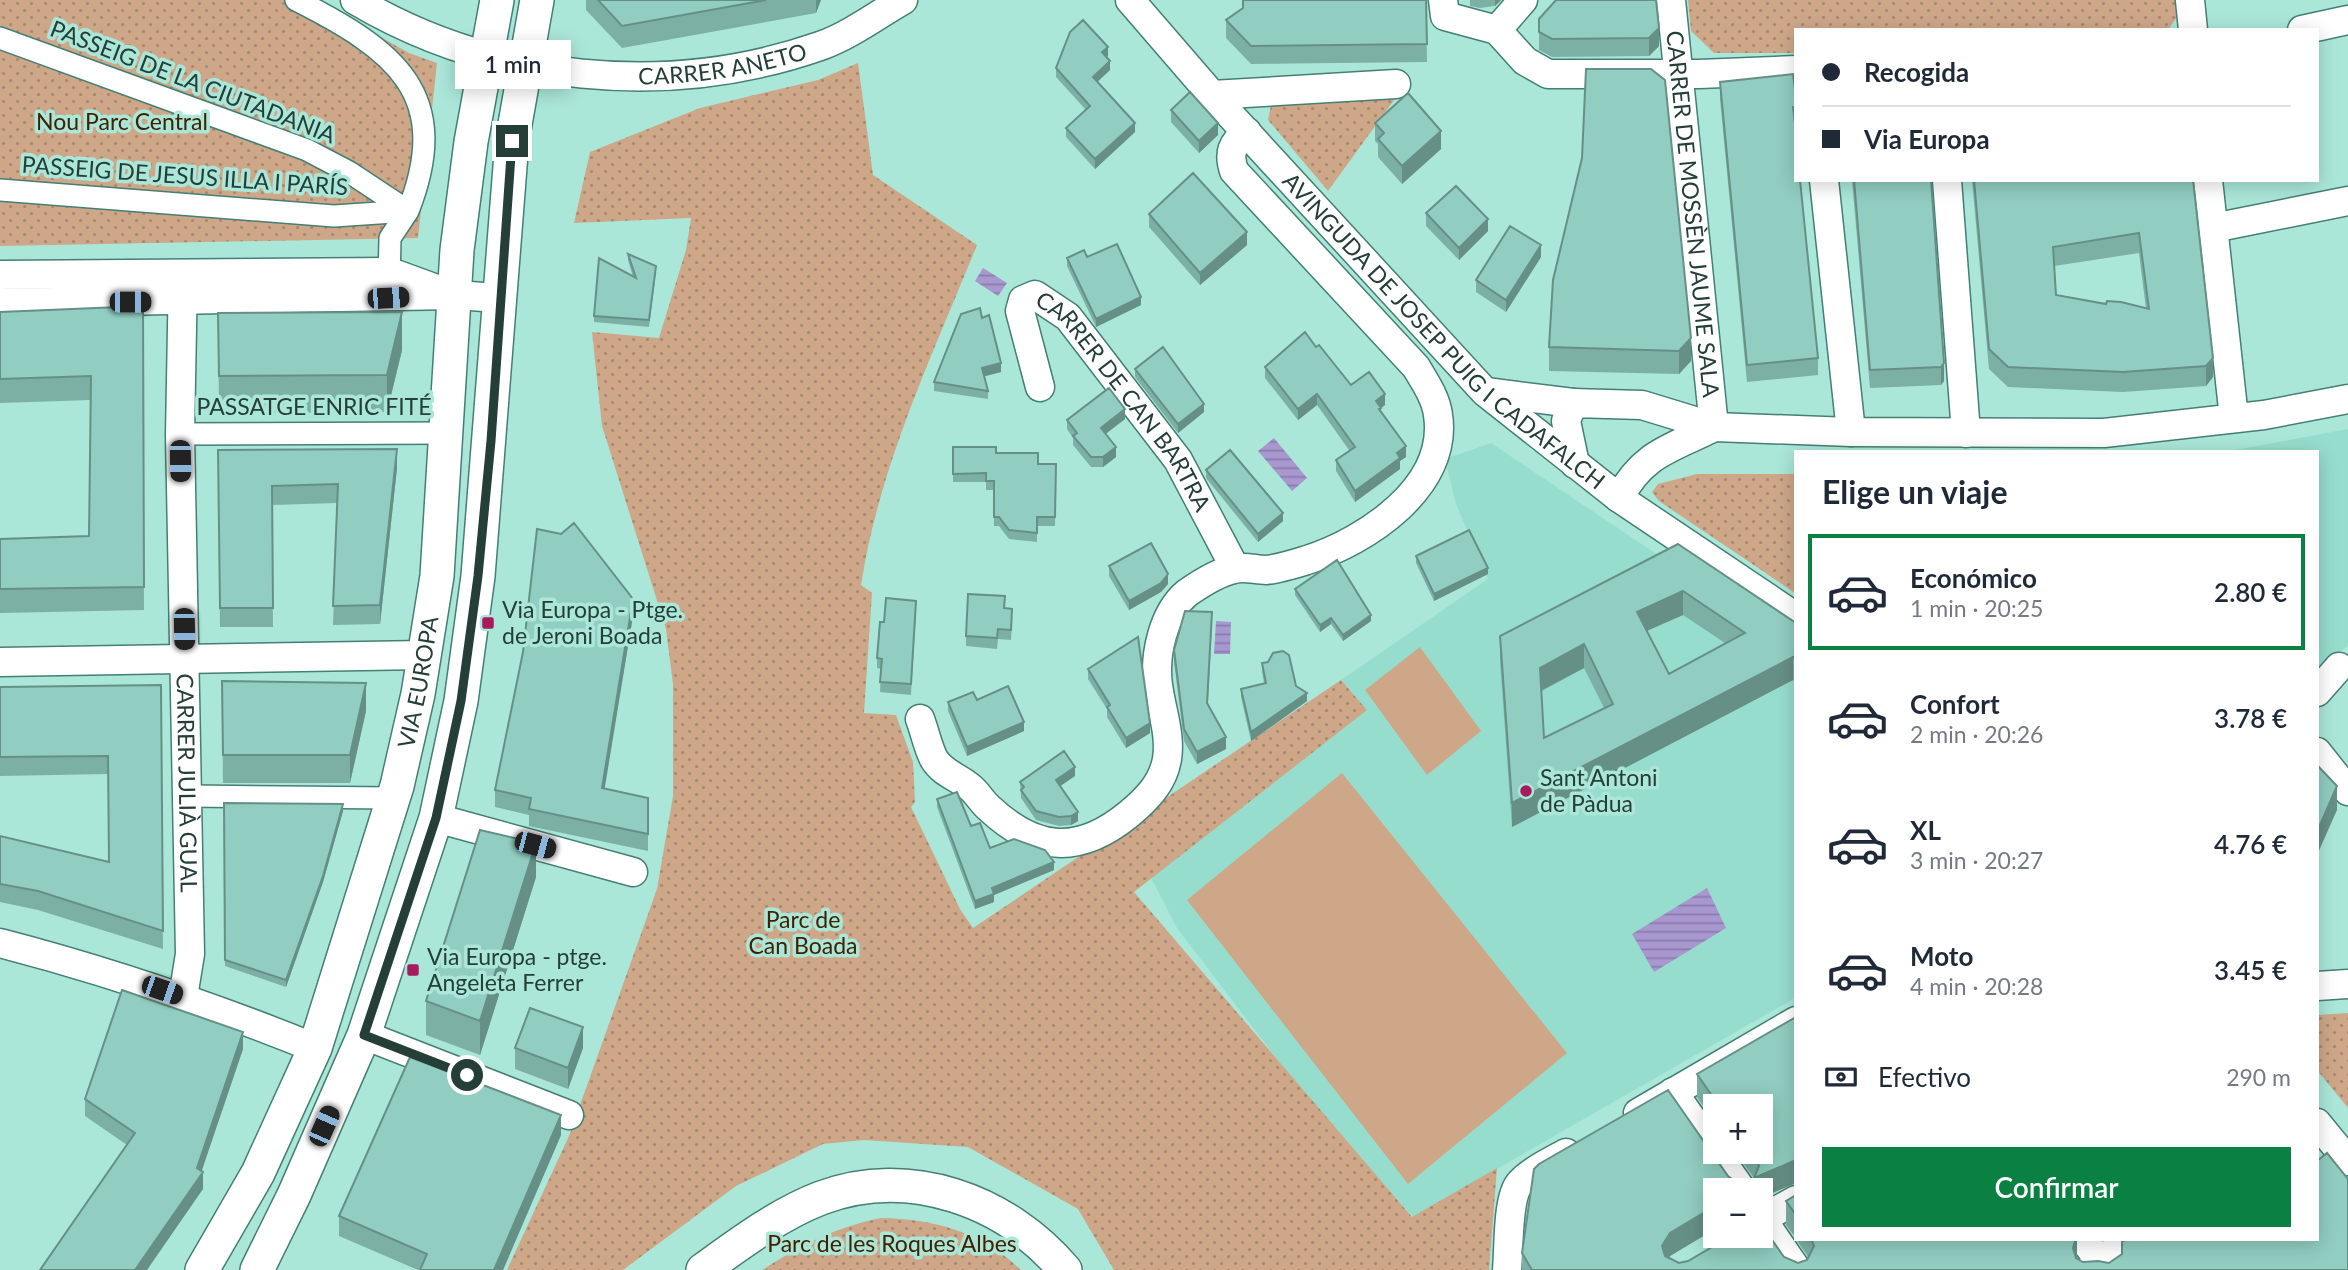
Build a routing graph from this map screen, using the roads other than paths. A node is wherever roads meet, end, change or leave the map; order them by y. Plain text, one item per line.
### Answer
1 (296, 0) edge
2 (355, 0) edge
3 (497, 0) edge
4 (537, 0) edge
5 (904, 0) edge
6 (1130, 0) edge
7 (1523, 0) edge
8 (1671, 0) edge
9 (2190, 0) edge
10 (1444, 8) edge
11 (2348, 20) edge
12 (2193, 28) edge
13 (2311, 28) edge
14 (1497, 30) junction
15 (0, 38) edge
16 (486, 55) junction
17 (527, 63) junction
18 (1794, 70) edge
19 (1677, 74) junction
20 (1396, 84) dead end
21 (1212, 95) junction
22 (1247, 132) junction
23 (1824, 182) edge
24 (1947, 182) edge
25 (2208, 182) edge
26 (0, 190) edge
27 (2348, 201) edge
28 (408, 211) junction
29 (2213, 228) junction
30 (0, 275) edge
31 (389, 285) junction
32 (182, 288) junction
33 (455, 295) junction
34 (499, 298) junction
35 (0, 303) edge
36 (1040, 387) dead end
37 (1485, 392) junction
38 (2348, 399) edge
39 (1573, 403) junction
40 (2234, 418) junction
41 (1714, 427) junction
42 (1851, 432) junction
43 (448, 433) junction
44 (1966, 433) junction
45 (180, 434) junction
46 (1575, 464) junction
47 (1619, 498) junction
48 (1235, 568) junction
49 (1794, 616) edge
50 (425, 655) junction
51 (184, 656) junction
52 (0, 662) edge
53 (2339, 667) dead end
54 (2319, 690) edge
55 (920, 719) dead end
56 (2319, 755) edge
57 (2348, 791) edge
58 (188, 796) junction
59 (394, 798) junction
60 (436, 818) junction
61 (633, 872) dead end
62 (0, 943) edge
63 (2348, 984) edge
64 (2319, 986) edge
65 (183, 997) junction
66 (1794, 1022) edge
67 (364, 1035) junction
68 (315, 1048) junction
69 (1673, 1093) junction
70 (569, 1115) dead end
71 (2319, 1125) edge
72 (2348, 1161) edge
73 (1733, 1178) edge
74 (1794, 1201) edge
75 (1773, 1212) edge
76 (1773, 1235) edge
77 (2084, 1241) edge
78 (2127, 1241) edge
79 (2099, 1267) edge
80 (202, 1270) edge
81 (257, 1270) edge
82 (703, 1270) edge
83 (1065, 1270) edge
84 (1507, 1270) edge
85 (1797, 1270) edge

1 - 28 street
2 - 16 street
3 - 16 street, VIA EUROPA
4 - 17 street, VIA EUROPA
5 - 17 street, CARRER ANETO
6 - 21 street, AVINGUDA DE JOSEP PUIG I CADAFALCH
7 - 14 street
8 - 19 street, CARRER DE MOSSÈN JAUME SALA
9 - 12 street
10 - 14 street
11 - 13 street
14 - 19 street
15 - 28 street, PASSEIG DE LA CIUTADANIA
16 - 17 street
16 - 33 street, VIA EUROPA
17 - 34 street, VIA EUROPA
18 - 19 street
19 - 41 street, CARRER DE MOSSÈN JAUME SALA
20 - 21 street
21 - 22 street, AVINGUDA DE JOSEP PUIG I CADAFALCH
22 - 37 street, AVINGUDA DE JOSEP PUIG I CADAFALCH
22 - 48 street
23 - 42 street
24 - 44 street
25 - 29 street
26 - 28 street, PASSEIG DE JESUS ILLA I PARÍS
27 - 29 street
28 - 31 street
29 - 40 street
30 - 32 street
31 - 32 street
31 - 33 street
32 - 35 street
32 - 45 street, CARRER JULIÀ GUAL
33 - 34 street
33 - 43 street, VIA EUROPA
34 - 60 street, VIA EUROPA
36 - 48 street, CARRER DE CAN BARTRA
37 - 39 street
37 - 46 street, AVINGUDA DE JOSEP PUIG I CADAFALCH
38 - 40 street
39 - 41 street
39 - 46 street
40 - 44 street
41 - 42 street
41 - 47 street
42 - 44 street
43 - 45 street, PASSATGE ENRIC FITÉ
43 - 50 street, VIA EUROPA
45 - 51 street, CARRER JULIÀ GUAL
46 - 47 street, AVINGUDA DE JOSEP PUIG I CADAFALCH
47 - 49 street, AVINGUDA DE JOSEP PUIG I CADAFALCH
48 - 55 street
50 - 51 street
50 - 59 street, VIA EUROPA
51 - 52 street
51 - 58 street, CARRER JULIÀ GUAL
53 - 54 street
56 - 57 street
58 - 59 street
58 - 65 street, CARRER JULIÀ GUAL
59 - 68 street, VIA EUROPA
60 - 61 street
60 - 67 street, VIA EUROPA
62 - 65 street
63 - 64 street
65 - 68 street
66 - 69 street
67 - 70 street
67 - 81 street, VIA EUROPA
68 - 80 street, VIA EUROPA
69 - 73 street
69 - 84 street
71 - 72 street
74 - 75 street
76 - 85 street
77 - 79 street
78 - 79 street
82 - 83 street

